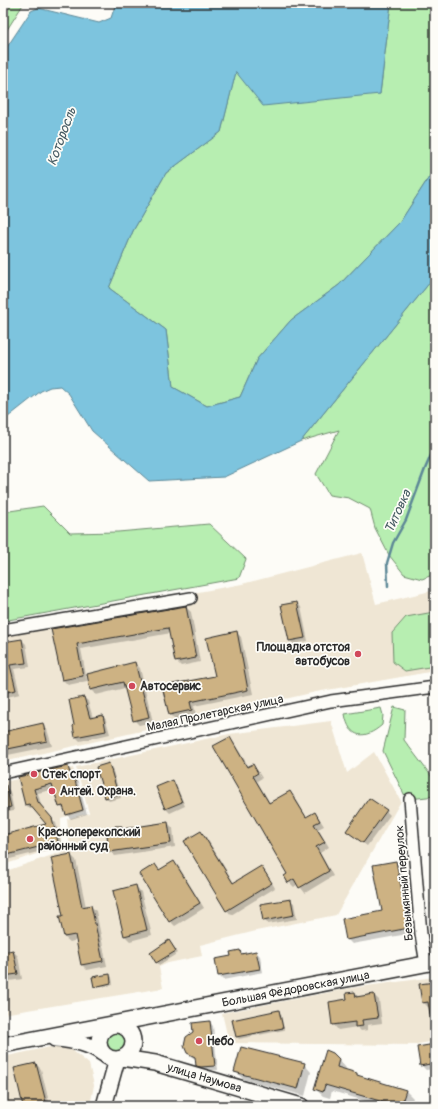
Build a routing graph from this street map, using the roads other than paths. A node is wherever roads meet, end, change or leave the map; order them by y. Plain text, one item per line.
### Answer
1 (192, 598) dead end
2 (3, 630) edge
3 (435, 687) edge
4 (3, 773) edge
5 (410, 799) dead end
6 (430, 963) edge
7 (156, 1016) junction
8 (112, 1024) junction
9 (40, 1038) junction
10 (133, 1041) junction
11 (3, 1045) edge
12 (103, 1054) junction
13 (121, 1058) junction
14 (154, 1063) junction
15 (106, 1100) edge
16 (301, 1106) edge

1 - 2 street
3 - 4 street, Малая Пролетарская улица
5 - 6 street, Безымянный переулок
6 - 7 main road, Большая Фёдоровская улица
7 - 8 main road, Большая Фёдоровская улица
7 - 10 main road, Большая Фёдоровская улица
8 - 9 main road, Большая Фёдоровская улица
8 - 10 main road
8 - 12 main road
9 - 11 main road, Большая Фёдоровская улица
9 - 12 main road, Большая Фёдоровская улица
10 - 13 main road
10 - 14 main road, улица Наумова
12 - 13 main road
12 - 15 main road
13 - 14 main road, улица Наумова
13 - 15 main road
14 - 16 main road, улица Наумова

